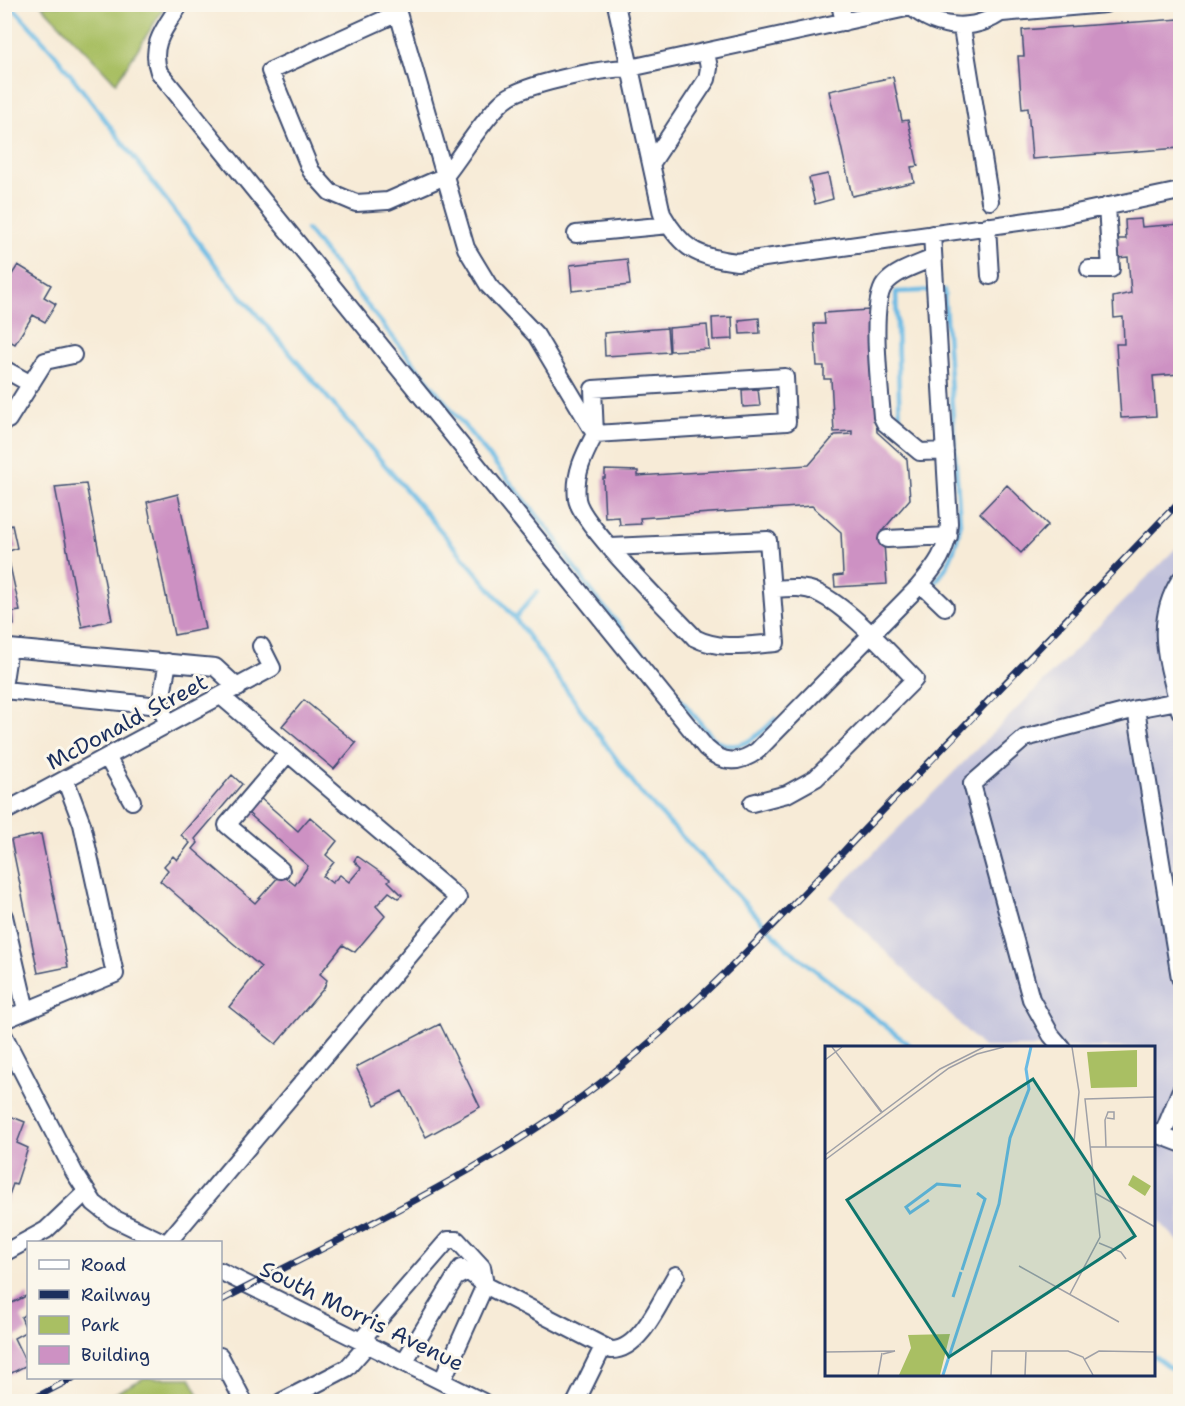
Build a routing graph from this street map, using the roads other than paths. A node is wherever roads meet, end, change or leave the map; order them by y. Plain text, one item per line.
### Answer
1 (180, 4) edge
2 (616, 4) edge
3 (840, 4) edge
4 (1104, 4) edge
5 (1097, 5) edge
6 (909, 6) edge
7 (397, 9) edge
8 (1007, 9) edge
9 (844, 22) junction
10 (962, 28) junction
11 (706, 52) junction
12 (630, 68) junction
13 (651, 164) junction
14 (446, 176) junction
15 (1180, 191) edge
16 (990, 201) dead end
17 (1107, 206) junction
18 (669, 225) junction
19 (987, 226) junction
20 (576, 234) dead end
21 (932, 234) junction
22 (933, 258) junction
23 (1089, 269) dead end
24 (990, 276) dead end
25 (73, 356) dead end
26 (4, 369) edge
27 (31, 384) junction
28 (4, 421) edge
29 (595, 434) junction
30 (945, 451) junction
31 (949, 536) junction
32 (886, 539) dead end
33 (611, 548) junction
34 (1180, 580) edge
35 (921, 584) junction
36 (772, 589) junction
37 (945, 607) dead end
38 (870, 635) junction
39 (261, 646) dead end
40 (168, 662) junction
41 (4, 681) edge
42 (238, 688) junction
43 (4, 690) edge
44 (222, 697) junction
45 (160, 706) junction
46 (1179, 706) edge
47 (1136, 709) junction
48 (169, 724) junction
49 (288, 753) junction
50 (107, 757) junction
51 (65, 779) junction
52 (132, 801) dead end
53 (752, 803) dead end
54 (4, 812) edge
55 (281, 870) dead end
56 (4, 916) edge
57 (1180, 978) edge
58 (27, 1010) junction
59 (4, 1020) edge
60 (4, 1036) edge
61 (1061, 1046) edge
62 (1180, 1092) edge
63 (1158, 1134) edge
64 (1180, 1143) edge
65 (87, 1191) junction
66 (161, 1241) edge
67 (169, 1241) edge
68 (466, 1250) junction
69 (4, 1253) edge
70 (222, 1272) edge
71 (676, 1275) dead end
72 (456, 1276) junction
73 (485, 1285) junction
74 (365, 1341) junction
75 (603, 1347) junction
76 (222, 1360) edge
77 (404, 1362) junction
78 (442, 1381) junction
79 (244, 1401) edge
80 (281, 1401) edge
81 (483, 1401) edge
82 (576, 1401) edge

1 - 38 street
2 - 12 street
3 - 9 street
4 - 5 street
5 - 8 street
6 - 9 street
6 - 10 street
7 - 14 street
7 - 14 street
8 - 10 street
9 - 11 street
10 - 16 street
11 - 12 street
11 - 13 street
12 - 13 street
12 - 14 street
13 - 18 street
14 - 29 street
15 - 17 street
17 - 19 street
17 - 23 street
18 - 20 street
18 - 21 street
19 - 21 street
19 - 24 street
21 - 22 street
22 - 30 street
22 - 30 street
25 - 27 street
26 - 27 street
27 - 28 street
29 - 29 street
29 - 33 street
30 - 31 street
31 - 32 street
31 - 35 street
33 - 36 street
33 - 36 street
34 - 46 street
35 - 37 street
35 - 38 street
36 - 38 street
38 - 53 street
39 - 42 street, McDonald Street
40 - 41 street
40 - 42 street
40 - 45 street
42 - 44 street, McDonald Street
43 - 45 street
44 - 48 street, McDonald Street
44 - 49 street
45 - 48 street
46 - 47 street
47 - 57 street
47 - 61 street
48 - 50 street, McDonald Street
49 - 55 street
49 - 67 street
50 - 51 street, McDonald Street
50 - 52 street
51 - 54 street, McDonald Street
51 - 58 street
56 - 58 street
58 - 59 street
60 - 65 street
62 - 63 street
63 - 64 street
65 - 66 street
65 - 69 street
68 - 72 street
68 - 73 street
68 - 74 street
70 - 74 street, South Morris Avenue
71 - 75 street
72 - 73 street
72 - 77 street
73 - 75 street
73 - 78 street
74 - 77 street, South Morris Avenue
74 - 80 street
75 - 82 street
76 - 79 street
77 - 78 street, South Morris Avenue
78 - 81 street, South Morris Avenue

